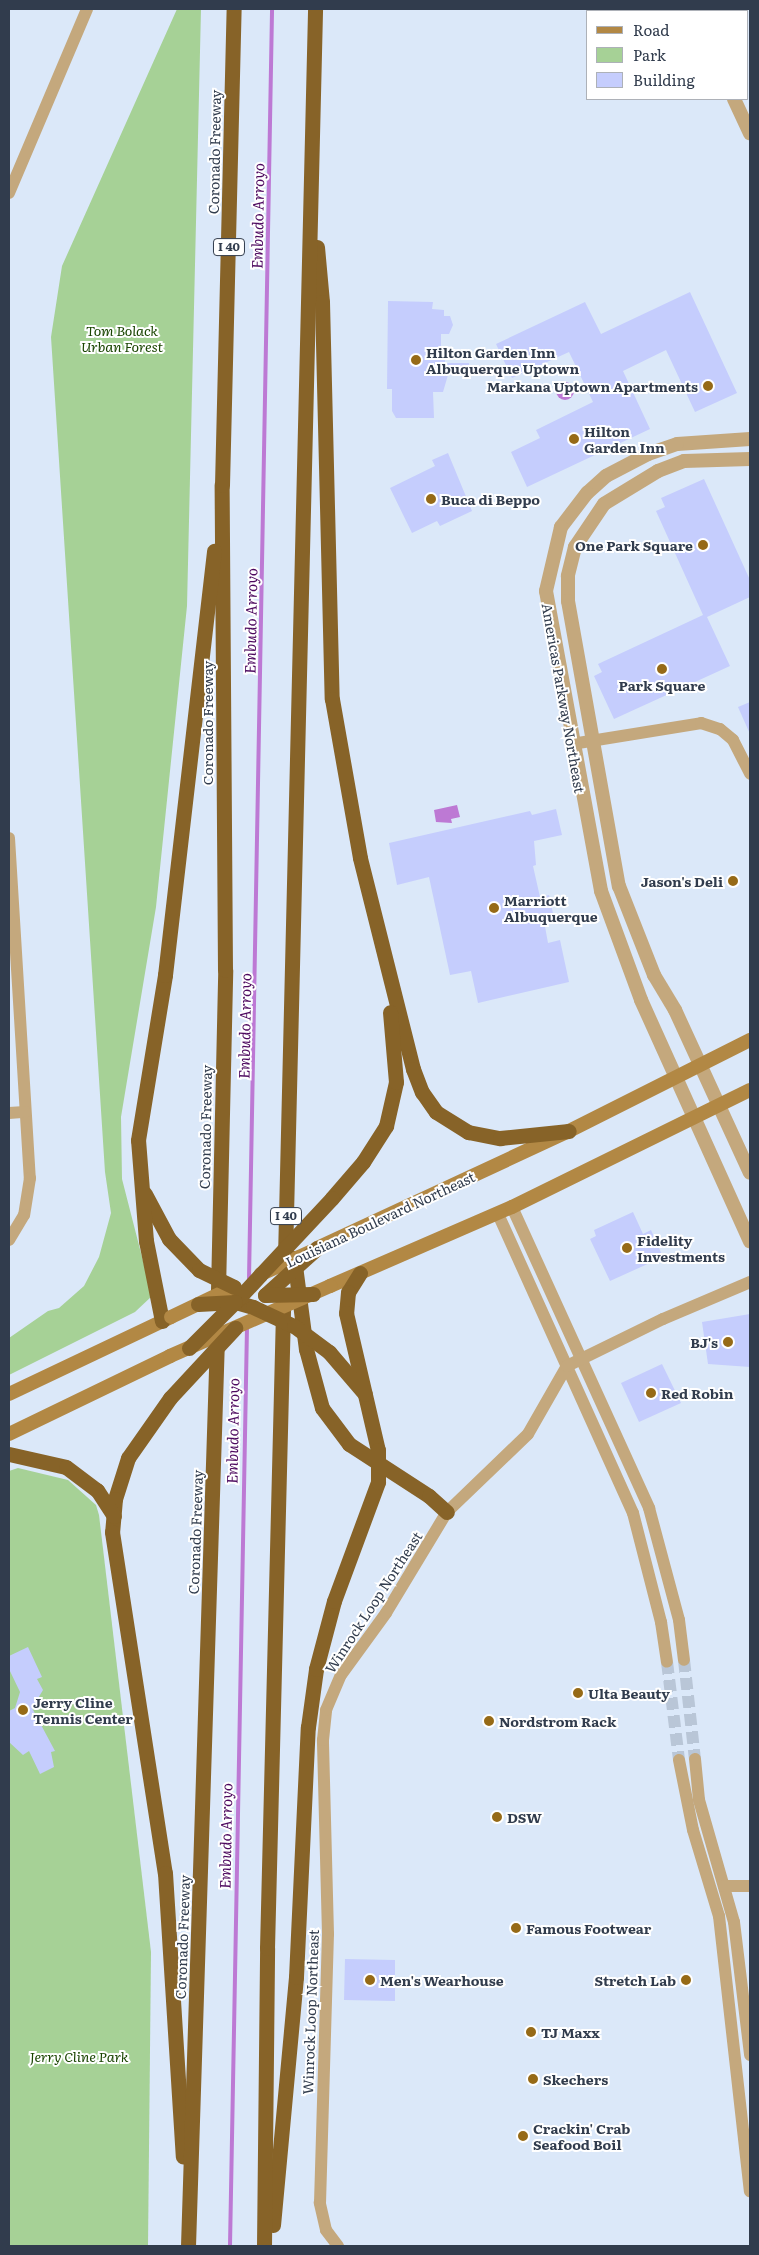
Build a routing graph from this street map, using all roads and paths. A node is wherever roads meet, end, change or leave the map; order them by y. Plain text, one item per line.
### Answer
1 (87, 9) edge
2 (234, 9) edge
3 (315, 9) edge
4 (734, 100) edge
5 (750, 134) edge
6 (311, 186) junction
7 (9, 193) edge
8 (750, 439) edge
9 (750, 459) edge
10 (222, 485) junction
11 (592, 740) junction
12 (572, 744) junction
13 (750, 774) edge
14 (9, 838) edge
15 (13, 960) edge
16 (389, 985) junction
17 (750, 1040) edge
18 (699, 1064) junction
19 (676, 1075) junction
20 (750, 1090) edge
21 (721, 1104) junction
22 (26, 1112) junction
23 (9, 1113) edge
24 (694, 1116) junction
25 (569, 1131) junction
26 (750, 1173) edge
27 (141, 1186) junction
28 (286, 1206) junction
29 (512, 1207) junction
30 (498, 1214) junction
31 (9, 1240) edge
32 (750, 1241) edge
33 (323, 1246) junction
34 (360, 1274) junction
35 (260, 1275) junction
36 (750, 1282) edge
37 (238, 1293) junction
38 (313, 1294) junction
39 (265, 1295) junction
40 (198, 1304) joint
41 (253, 1307) junction
42 (268, 1313) junction
43 (167, 1319) junction
44 (234, 1328) junction
45 (189, 1348) junction
46 (584, 1358) junction
47 (567, 1366) junction
48 (9, 1394) edge
49 (366, 1395) junction
50 (9, 1434) edge
51 (9, 1454) edge
52 (448, 1512) junction
53 (114, 1516) junction
54 (684, 1660) tunnel mouth
55 (668, 1662) tunnel mouth
56 (695, 1759) tunnel mouth
57 (679, 1760) tunnel mouth
58 (693, 1830) junction
59 (708, 1831) junction
60 (724, 1886) junction
61 (750, 1886) edge
62 (750, 2055) edge
63 (750, 2190) edge
64 (188, 2242) edge
65 (264, 2246) edge
66 (271, 2246) edge
67 (338, 2246) edge

1 - 7 street
2 - 10 highway, Coronado Freeway / I 40
3 - 6 highway, I 40
4 - 5 street
6 - 16 highway
6 - 28 highway, I 40
8 - 12 street, Americas Parkway Northeast
9 - 11 street, Americas Parkway Northeast
10 - 27 highway
10 - 64 highway, Coronado Freeway / I 40
11 - 12 street
11 - 13 street
11 - 18 street, Americas Parkway Northeast
12 - 19 street, Americas Parkway Northeast
14 - 15 street
15 - 22 street
16 - 25 highway
16 - 35 highway, bridge
17 - 18 main road, Louisiana Boulevard Northeast
18 - 19 main road, Louisiana Boulevard Northeast
18 - 21 street, Americas Parkway Northeast
19 - 24 street, Americas Parkway Northeast
19 - 25 main road, Louisiana Boulevard Northeast
20 - 21 main road
21 - 24 main road
21 - 26 street, Americas Parkway Northeast
22 - 23 street
22 - 31 street
24 - 29 main road
24 - 32 street, Americas Parkway Northeast
25 - 33 main road, Louisiana Boulevard Northeast
27 - 37 highway, bridge
27 - 43 highway
28 - 52 highway
28 - 65 highway, I 40
29 - 30 main road
29 - 46 street
30 - 34 main road
30 - 47 street
33 - 35 main road, Louisiana Boulevard Northeast, bridge
33 - 39 highway, bridge
34 - 38 main road, bridge
34 - 49 highway
35 - 37 highway
36 - 46 street
37 - 39 highway
37 - 40 highway, bridge
37 - 41 highway
37 - 45 highway, bridge
38 - 39 highway, bridge
38 - 42 main road, bridge
39 - 41 highway
40 - 43 main road, bridge
41 - 42 highway, bridge
41 - 44 highway, bridge
42 - 44 main road, bridge
42 - 49 highway, bridge
43 - 48 main road
44 - 45 main road, bridge
44 - 53 highway, bridge
45 - 50 main road, bridge
46 - 47 street
46 - 54 street
47 - 52 street, Winrock Loop Northeast
47 - 55 street
49 - 66 highway, bridge
51 - 53 highway
52 - 67 street, Winrock Loop Northeast
53 - 64 highway
56 - 59 street
57 - 58 street
58 - 59 street
58 - 63 street
59 - 60 street
60 - 61 street
60 - 62 street

